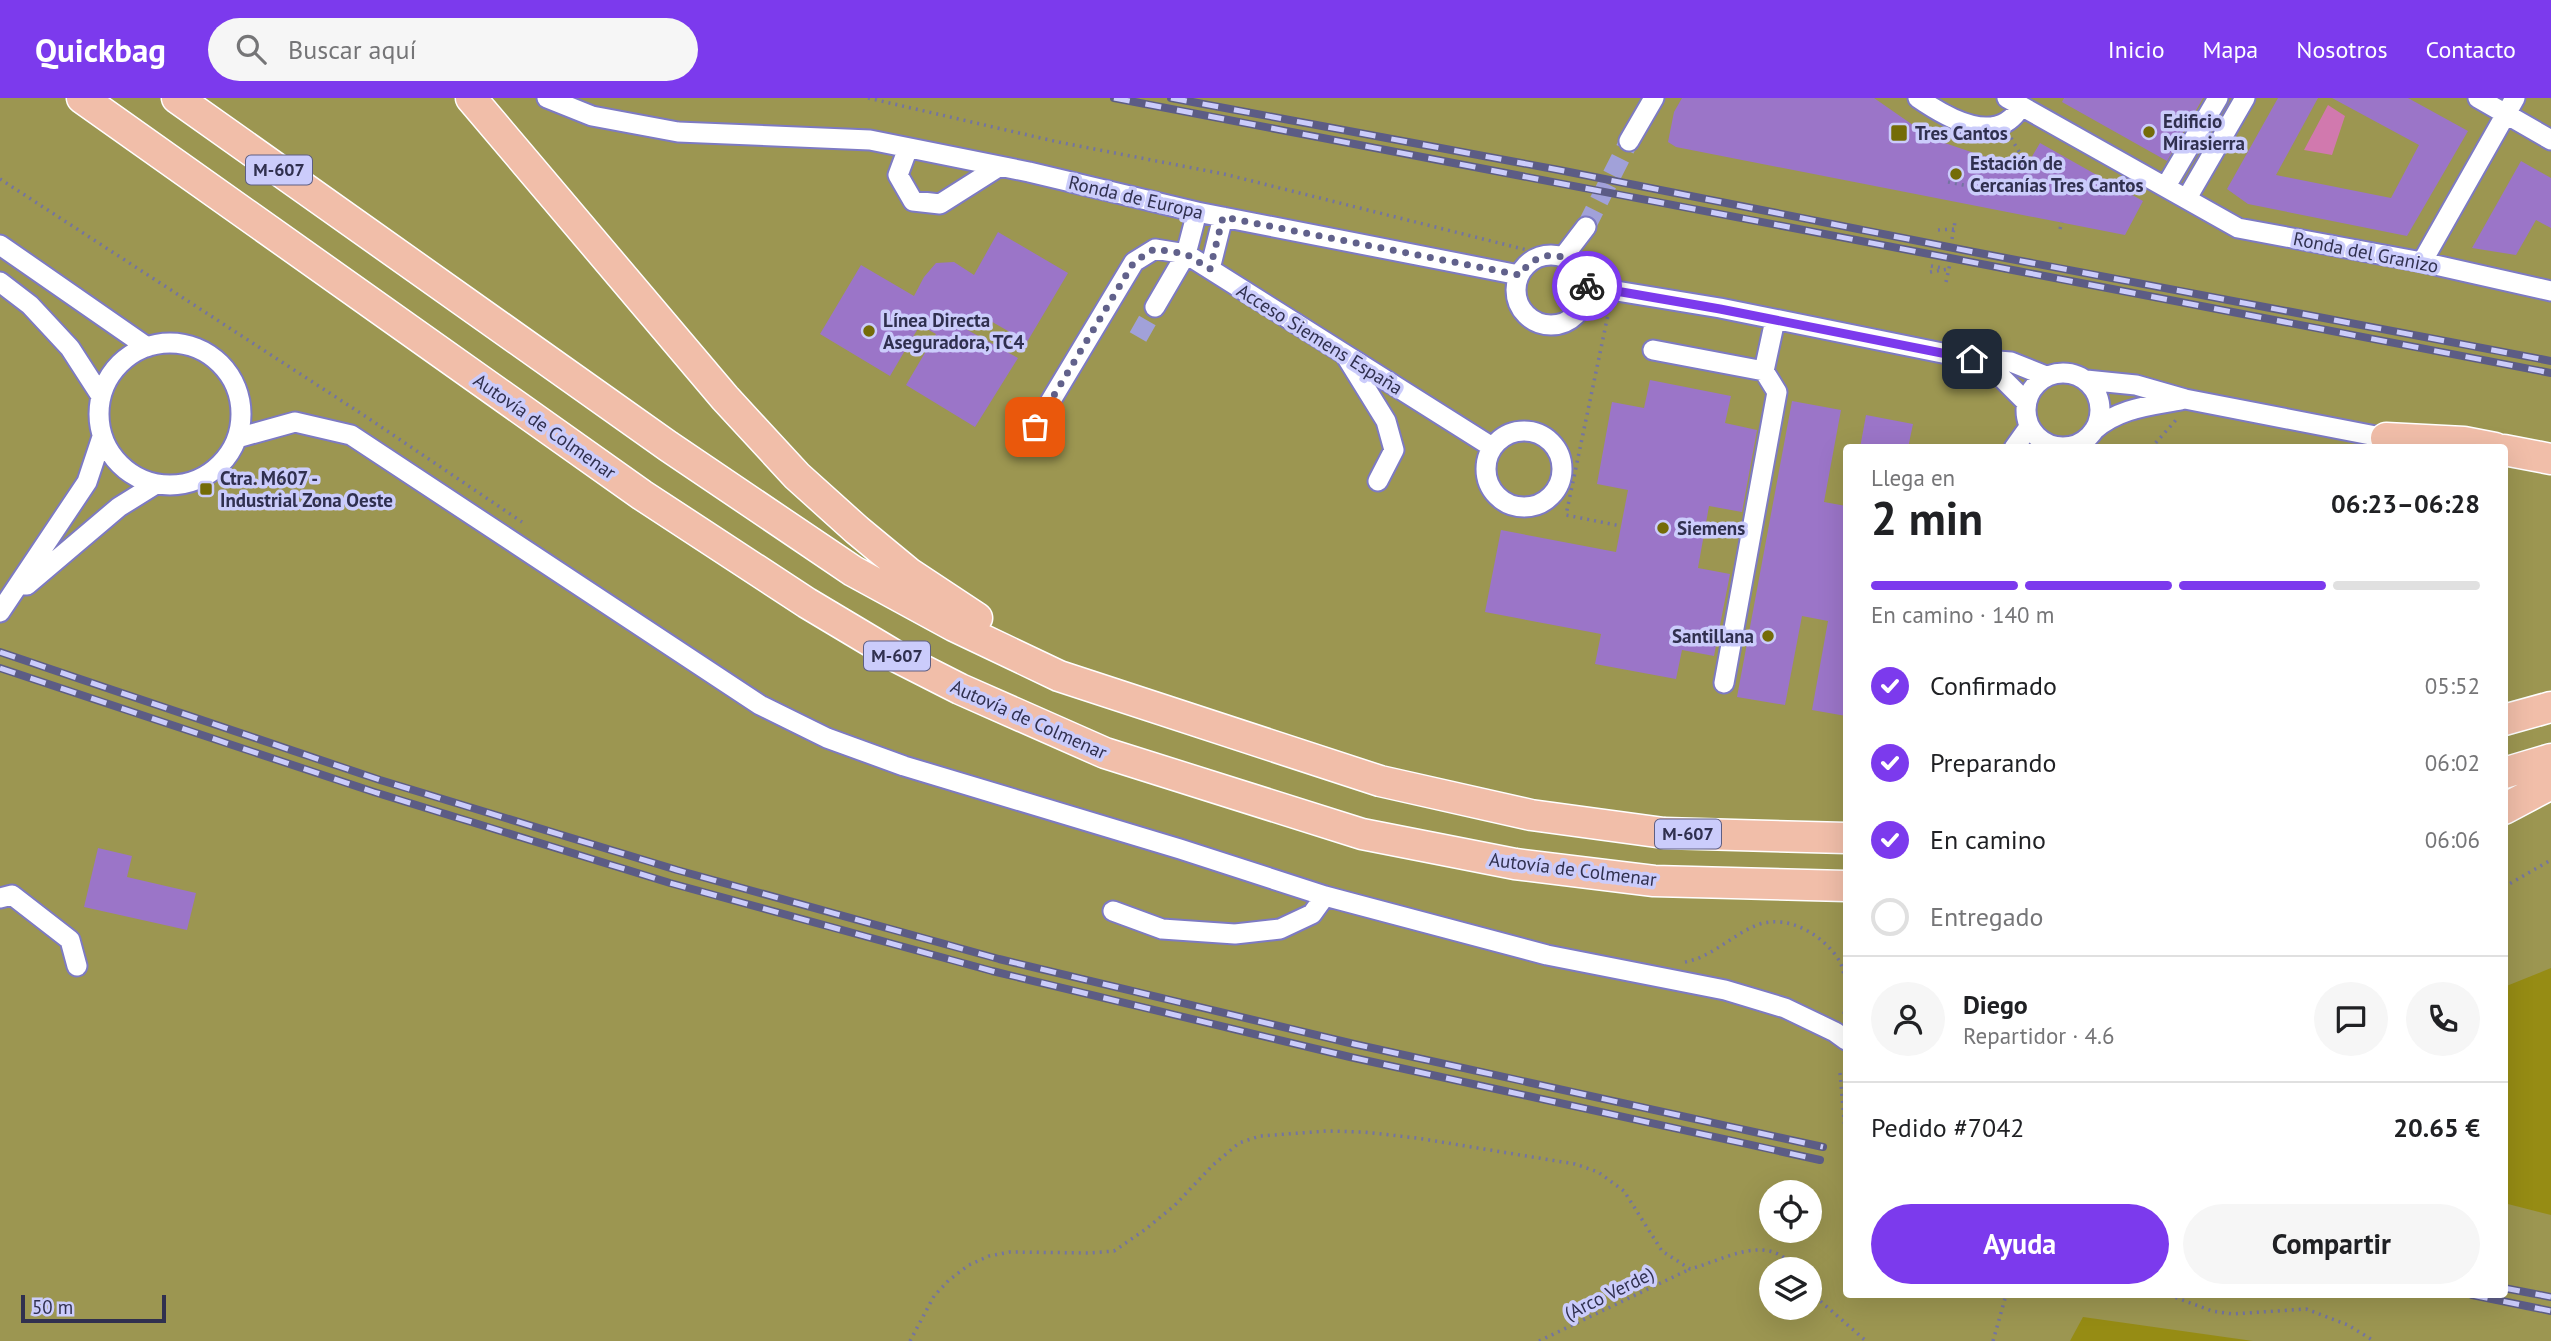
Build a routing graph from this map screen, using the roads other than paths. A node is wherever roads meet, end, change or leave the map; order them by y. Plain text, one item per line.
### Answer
1 (82, 98) edge
2 (177, 98) edge
3 (471, 98) edge
4 (547, 98) edge
5 (1654, 98) edge
6 (1918, 98) edge
7 (2218, 98) edge
8 (2245, 98) edge
9 (2478, 98) edge
10 (2014, 102) edge
11 (2511, 106) edge
12 (2043, 108) edge
13 (2551, 140) edge
14 (1629, 141) tunnel mouth
15 (908, 148) junction
16 (962, 159) junction
17 (1000, 166) junction
18 (2166, 186) junction
19 (961, 193) junction
20 (2187, 198) junction
21 (1197, 212) junction
22 (1223, 217) junction
23 (1586, 227) tunnel mouth
24 (0, 245) edge
25 (1186, 254) junction
26 (1563, 257) junction
27 (2422, 262) junction
28 (1210, 269) junction
29 (1520, 275) junction
30 (0, 282) edge
31 (1586, 286) junction
32 (2551, 291) edge
33 (1155, 307) tunnel mouth
34 (1775, 320) junction
35 (147, 347) junction
36 (1653, 350) dead end
37 (1345, 355) junction
38 (1972, 359) junction
39 (1764, 371) junction
40 (2046, 376) junction
41 (2086, 380) junction
42 (101, 396) junction
43 (2185, 399) junction
44 (2026, 402) junction
45 (1035, 427) dead end
46 (2029, 427) junction
47 (2094, 430) junction
48 (102, 437) junction
49 (237, 438) junction
50 (2393, 443) edge
51 (2017, 444) edge
52 (2052, 444) edge
53 (2076, 444) edge
54 (2418, 444) edge
55 (2450, 444) edge
56 (2474, 444) edge
57 (1492, 447) junction
58 (2508, 451) edge
59 (2551, 459) edge
60 (1378, 481) dead end
61 (156, 484) junction
62 (5, 606) edge
63 (1724, 683) dead end
64 (1141, 705) junction
65 (2551, 707) edge
66 (2508, 719) edge
67 (2551, 759) edge
68 (2508, 772) edge
69 (2551, 784) edge
70 (2508, 807) edge
71 (1843, 838) edge
72 (1843, 886) edge
73 (1325, 896) junction
74 (0, 898) edge
75 (1113, 911) dead end
76 (77, 966) dead end
77 (1843, 1038) edge

1 - 72 highway, Autovía de Colmenar / M-607
2 - 64 highway, M-607
3 - 64 highway
4 - 15 street, Ronda de Europa
5 - 14 street
6 - 10 street
7 - 18 street
8 - 20 street
9 - 11 street
10 - 12 street, Ronda del Granizo
11 - 13 street
11 - 27 street
12 - 18 street, Ronda del Granizo
15 - 16 street, Ronda de Europa
15 - 19 street
16 - 17 street, Ronda de Europa
16 - 19 street
17 - 19 street
17 - 21 street, Ronda de Europa
18 - 20 street, Ronda del Granizo
20 - 27 street, Ronda del Granizo
21 - 22 street, Ronda de Europa
21 - 25 street
22 - 28 street
22 - 29 street, Ronda de Europa
23 - 26 street
24 - 35 street
25 - 28 street, Acceso Siemens España
25 - 33 street
25 - 45 street
26 - 29 street
26 - 31 street
27 - 32 street, Ronda del Granizo
28 - 37 street, Acceso Siemens España
29 - 31 street
30 - 42 street
31 - 34 street
34 - 38 street
34 - 39 street
35 - 42 street
35 - 49 street
36 - 39 street
37 - 57 street, Acceso Siemens España
37 - 60 street
38 - 40 street
38 - 44 street
39 - 63 street
40 - 41 street
40 - 44 street
41 - 43 street
41 - 47 street
42 - 48 street
43 - 47 street
43 - 50 street
44 - 46 street
46 - 51 street
46 - 52 street
47 - 53 street
48 - 61 street
48 - 62 street
49 - 61 street
49 - 73 street
50 - 54 highway
55 - 56 highway
57 - 57 street
58 - 59 highway
61 - 62 street
64 - 71 highway, M-607
65 - 66 highway
67 - 68 highway
69 - 70 highway
73 - 75 street
73 - 77 street
74 - 76 street

